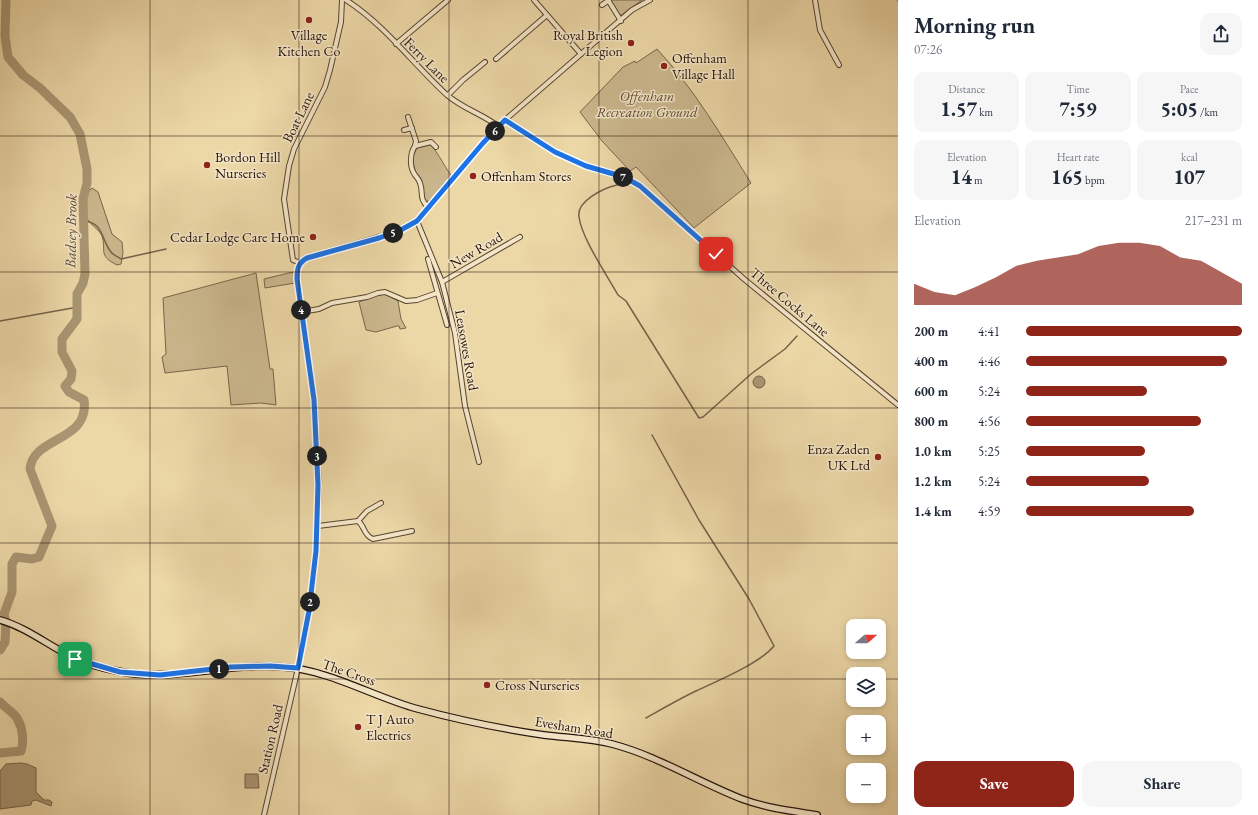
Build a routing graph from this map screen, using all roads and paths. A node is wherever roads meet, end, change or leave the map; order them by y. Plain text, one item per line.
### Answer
1 (342, 0) edge
2 (346, 0) edge
3 (448, 0) edge
4 (534, 0) edge
5 (609, 0) edge
6 (650, 0) edge
7 (815, 0) edge
8 (602, 5) dead end
9 (547, 15) junction
10 (621, 21) junction
11 (396, 44) junction
12 (581, 54) junction
13 (496, 59) dead end
14 (486, 62) dead end
15 (839, 65) dead end
16 (448, 95) junction
17 (408, 117) dead end
18 (505, 120) junction
19 (499, 127) junction
20 (412, 128) junction
21 (404, 130) dead end
22 (432, 137) dead end
23 (432, 142) junction
24 (415, 146) junction
25 (436, 147) dead end
26 (429, 208) junction
27 (417, 221) junction
28 (520, 237) dead end
29 (428, 259) dead end
30 (300, 263) junction
31 (442, 282) junction
32 (438, 293) junction
33 (301, 312) junction
34 (447, 325) dead end
35 (898, 405) edge
36 (479, 462) dead end
37 (381, 503) dead end
38 (358, 521) junction
39 (318, 526) junction
40 (412, 531) dead end
41 (0, 620) edge
42 (298, 668) junction
43 (391, 699) joint
44 (264, 815) edge
45 (817, 815) edge

1 - 30 street, Boat Lane
2 - 11 street, Ferry Lane
3 - 11 street
4 - 9 street
5 - 8 street
5 - 10 street
6 - 10 street
7 - 15 street
9 - 12 street
9 - 13 street
10 - 12 street
11 - 16 street, Ferry Lane
12 - 18 street
14 - 16 street
16 - 19 street, Ferry Lane
17 - 20 street
18 - 19 street
18 - 35 street, Three Cocks Lane
19 - 26 street
20 - 21 street
20 - 24 street
22 - 23 street
23 - 24 street
23 - 25 street
24 - 26 street
26 - 27 street
27 - 30 street
27 - 31 street, Leasowes Road
28 - 31 street, New Road
29 - 32 street
30 - 33 street, Station Road
31 - 36 street, Leasowes Road
32 - 33 street
32 - 34 street
33 - 39 street, Station Road
37 - 38 street
38 - 39 street
38 - 40 street
39 - 42 street, Station Road
41 - 42 main road
42 - 43 main road, The Cross
42 - 44 street, Station Road
43 - 45 main road, Evesham Road

